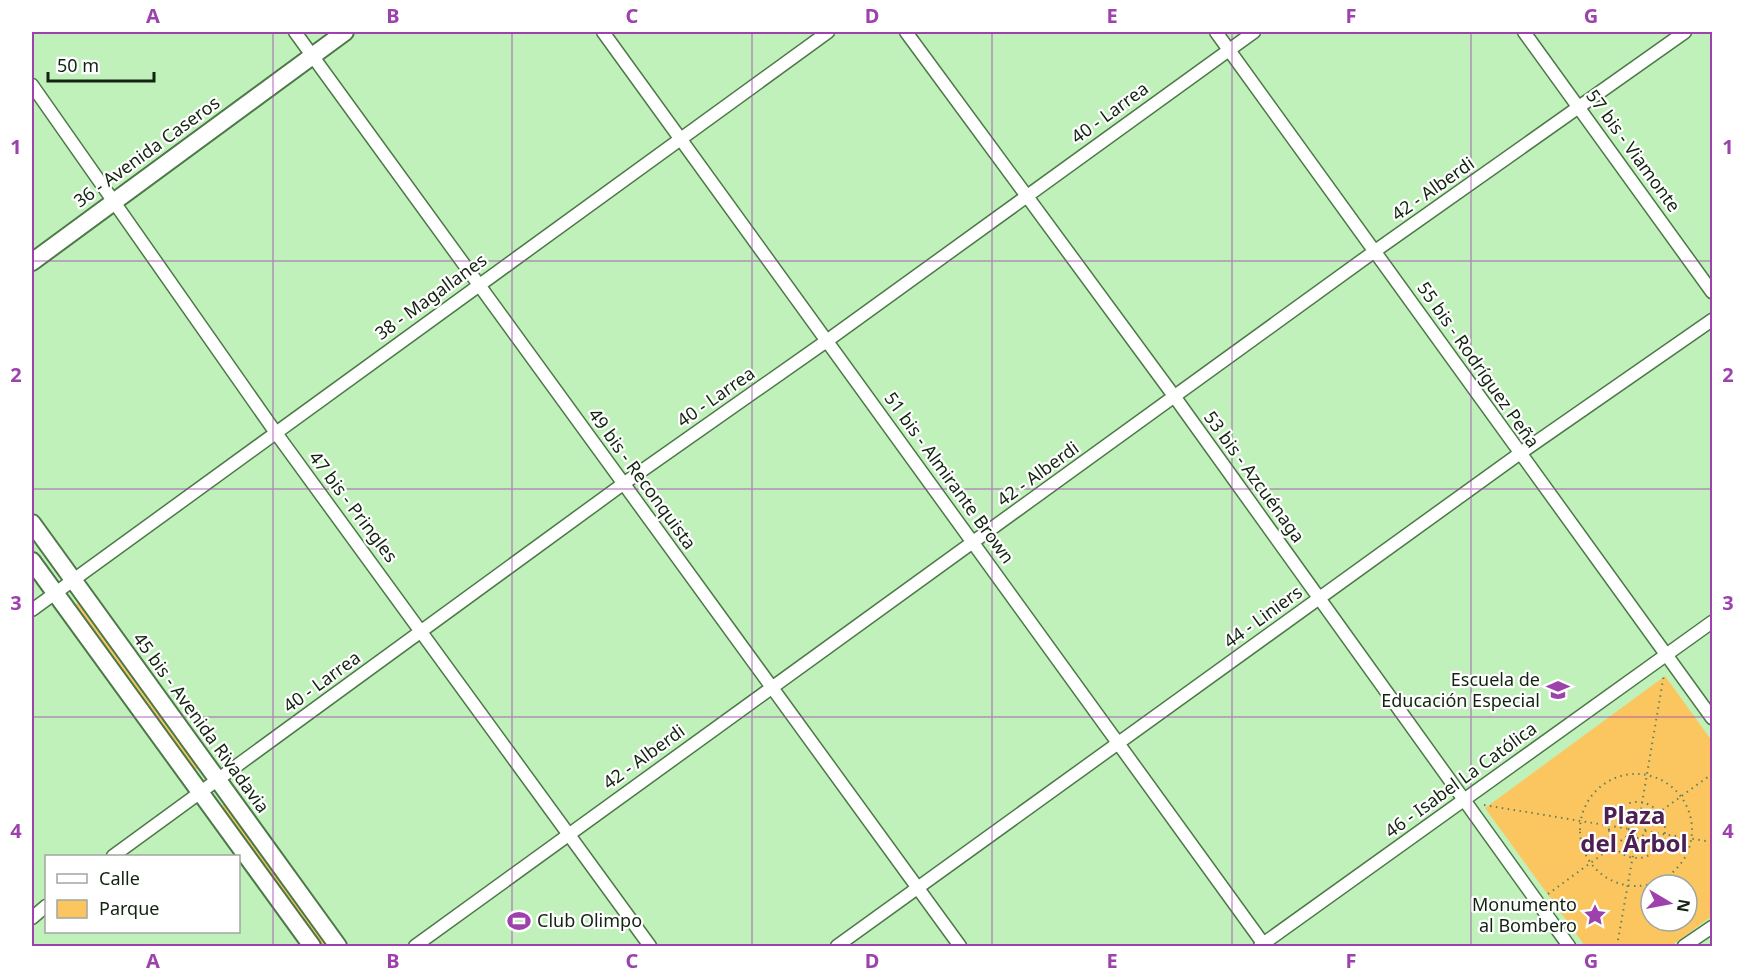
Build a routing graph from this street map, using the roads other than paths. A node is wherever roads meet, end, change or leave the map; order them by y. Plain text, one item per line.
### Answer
1 (295, 32) edge
2 (345, 32) edge
3 (603, 32) edge
4 (828, 32) edge
5 (906, 32) edge
6 (1216, 32) edge
7 (1254, 32) edge
8 (1524, 32) edge
9 (1685, 32) edge
10 (1229, 50) junction
11 (312, 55) junction
12 (32, 85) edge
13 (1579, 107) junction
14 (680, 140) junction
15 (1027, 194) junction
16 (113, 201) junction
17 (1375, 251) junction
18 (32, 262) edge
19 (479, 285) junction
20 (1713, 292) edge
21 (1713, 320) edge
22 (828, 340) junction
23 (1174, 396) junction
24 (276, 433) junction
25 (1519, 454) junction
26 (623, 484) junction
27 (32, 524) edge
28 (973, 544) junction
29 (32, 561) edge
30 (72, 580) junction
31 (55, 593) junction
32 (1319, 599) junction
33 (32, 610) edge
34 (1713, 622) edge
35 (423, 631) junction
36 (1667, 654) junction
37 (772, 687) junction
38 (1713, 718) edge
39 (1119, 745) junction
40 (219, 780) junction
41 (199, 792) junction
42 (1464, 801) junction
43 (567, 834) junction
44 (114, 855) edge
45 (919, 888) junction
46 (45, 907) edge
47 (32, 918) edge
48 (1713, 927) edge
49 (312, 946) edge
50 (338, 946) edge
51 (415, 946) edge
52 (650, 946) edge
53 (837, 946) edge
54 (960, 946) edge
55 (1263, 946) edge
56 (1569, 946) edge
57 (1684, 946) edge

1 - 11 street, 49 bis - Reconquista
2 - 11 main road, 36 - Avenida Caseros
3 - 14 street, 51 bis - Almirante Brown
4 - 14 street, 38 - Magallanes
5 - 15 street, 53 bis - Azcuénaga
6 - 10 street, 55 bis - Rodríguez Peña
7 - 10 street, 40 - Larrea
8 - 13 street, 57 bis - Viamonte
9 - 13 street, 42 - Alberdi
10 - 15 street, 40 - Larrea
10 - 17 street, 55 bis - Rodríguez Peña
11 - 16 main road, 36 - Avenida Caseros
11 - 19 street, 49 bis - Reconquista
12 - 16 street, 47 bis - Pringles
13 - 17 street, 42 - Alberdi
13 - 20 street, 57 bis - Viamonte
14 - 19 street, 38 - Magallanes
14 - 22 street, 51 bis - Almirante Brown
15 - 22 street, 40 - Larrea
15 - 23 street, 53 bis - Azcuénaga
16 - 18 main road, 36 - Avenida Caseros
16 - 24 street, 47 bis - Pringles
17 - 23 street, 42 - Alberdi
17 - 25 street, 55 bis - Rodríguez Peña
19 - 24 street, 38 - Magallanes
19 - 26 street, 49 bis - Reconquista
21 - 25 street, 44 - Liniers
22 - 26 street, 40 - Larrea
22 - 28 street, 51 bis - Almirante Brown
23 - 28 street, 42 - Alberdi
23 - 32 street, 53 bis - Azcuénaga
24 - 30 street, 38 - Magallanes
24 - 35 street, 47 bis - Pringles
25 - 32 street, 44 - Liniers
25 - 36 street, 55 bis - Rodríguez Peña
26 - 35 street, 40 - Larrea
26 - 37 street, 49 bis - Reconquista
27 - 30 main road, 45 bis - Avenida Rivadavia
28 - 37 street, 42 - Alberdi
28 - 39 street, 51 bis - Almirante Brown
29 - 31 main road
30 - 31 street, 38 - Magallanes
30 - 40 main road, 45 bis - Avenida Rivadavia
31 - 33 street, 38 - Magallanes
31 - 41 main road
32 - 39 street, 44 - Liniers
32 - 42 street, 53 bis - Azcuénaga
34 - 36 street, 46 - Isabel La Católica
35 - 40 street, 40 - Larrea
35 - 43 street, 47 bis - Pringles
36 - 38 street, 55 bis - Rodríguez Peña
36 - 42 street, 46 - Isabel La Católica
37 - 43 street, 42 - Alberdi
37 - 45 street, 49 bis - Reconquista
39 - 45 street, 44 - Liniers
39 - 55 street, 51 bis - Almirante Brown
40 - 41 street, 40 - Larrea
40 - 50 main road, 45 bis - Avenida Rivadavia
41 - 44 street, 40 - Larrea
41 - 49 main road
42 - 55 street, 46 - Isabel La Católica
42 - 56 street, 53 bis - Azcuénaga
43 - 51 street, 42 - Alberdi
43 - 52 street, 47 bis - Pringles
45 - 53 street, 44 - Liniers
45 - 54 street, 49 bis - Reconquista
46 - 47 street
48 - 57 street

